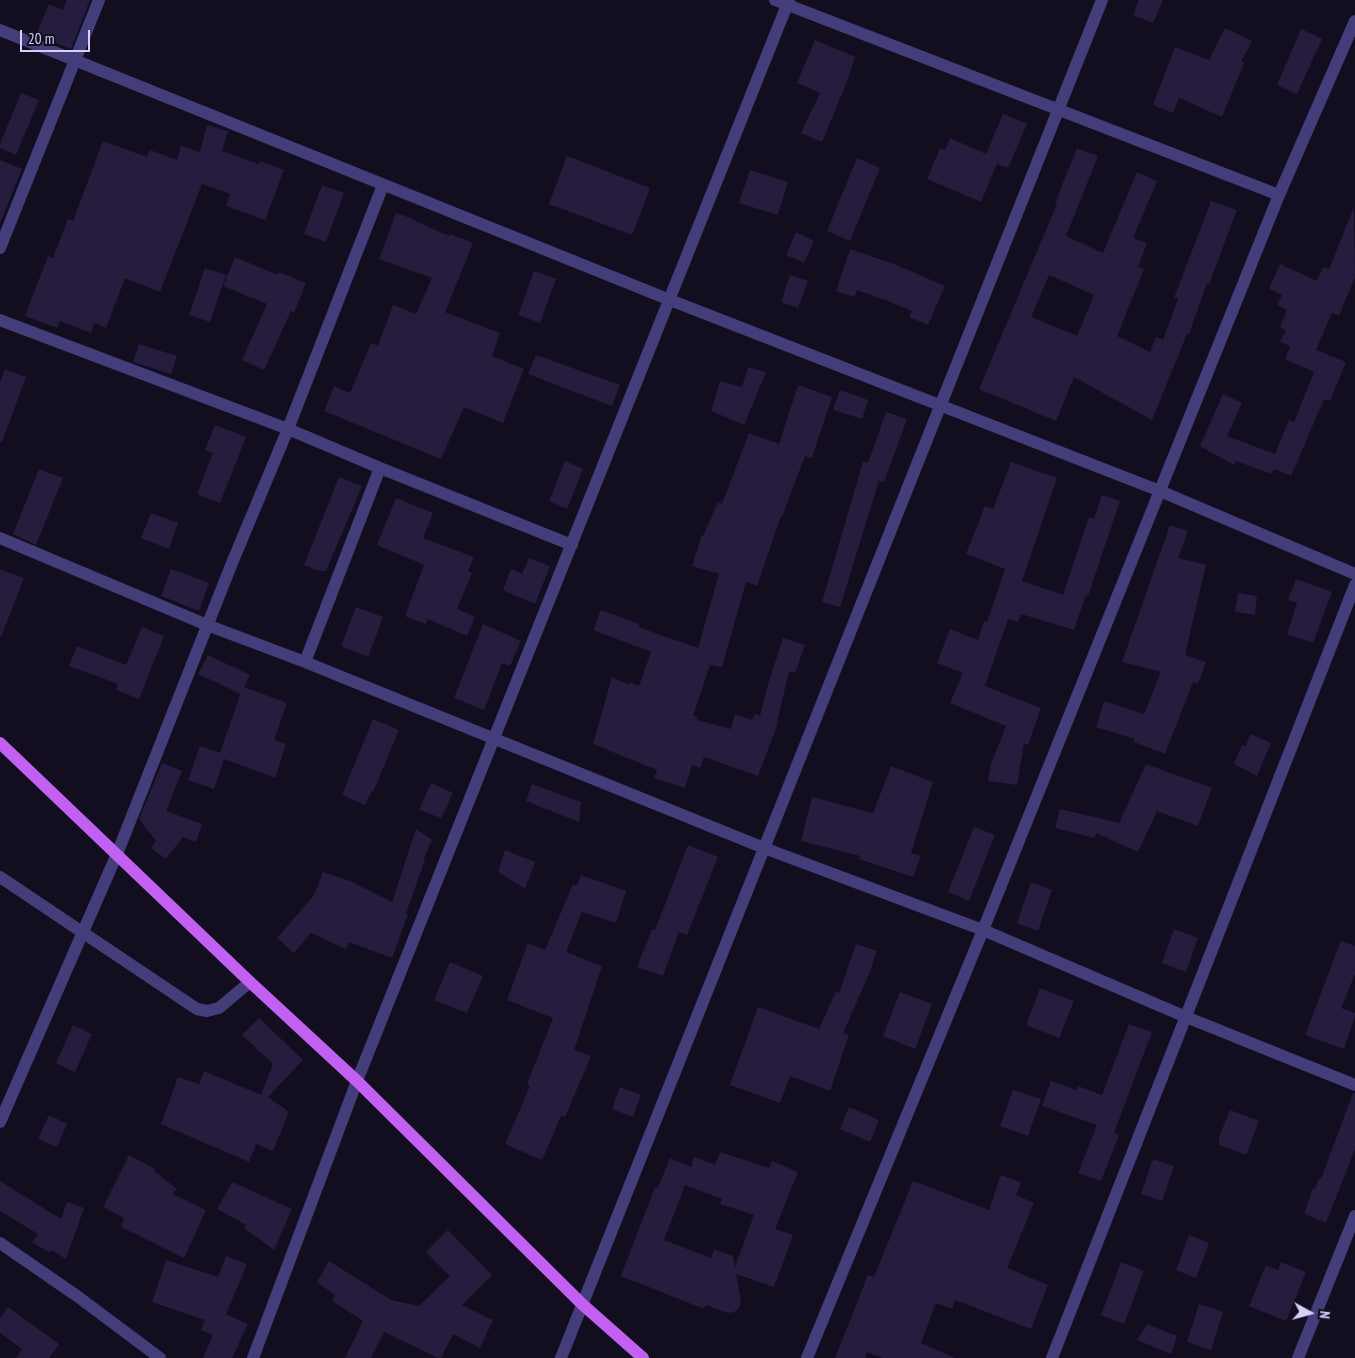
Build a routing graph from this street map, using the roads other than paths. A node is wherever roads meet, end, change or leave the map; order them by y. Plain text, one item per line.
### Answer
1 (99, 0) edge
2 (775, 0) edge
3 (1102, 0) edge
4 (788, 2) edge
5 (1355, 21) edge
6 (0, 30) edge
7 (75, 59) junction
8 (1058, 110) junction
9 (383, 185) junction
10 (1279, 195) junction
11 (0, 248) edge
12 (670, 300) junction
13 (0, 320) edge
14 (940, 407) junction
15 (288, 429) junction
16 (380, 468) junction
17 (1160, 491) junction
18 (0, 538) edge
19 (572, 545) junction
20 (1355, 574) edge
21 (1355, 585) edge
22 (207, 625) junction
23 (305, 662) junction
24 (495, 740) junction
25 (0, 743) edge
26 (764, 848) junction
27 (117, 854) junction
28 (0, 877) edge
29 (983, 930) junction
30 (83, 932) junction
31 (250, 982) junction
32 (1186, 1017) junction
33 (357, 1081) junction
34 (1355, 1085) edge
35 (0, 1122) edge
36 (1355, 1216) edge
37 (0, 1243) edge
38 (582, 1304) junction
39 (160, 1358) edge
40 (253, 1358) edge
41 (561, 1358) edge
42 (643, 1358) edge
43 (808, 1358) edge
44 (1052, 1358) edge
45 (1298, 1358) edge

1 - 7 street
2 - 4 street
3 - 8 street
4 - 8 street
4 - 12 street
5 - 10 street
6 - 7 street
7 - 9 street
7 - 11 street
8 - 10 street
8 - 14 street
9 - 12 street
9 - 15 street
10 - 17 street
12 - 14 street
12 - 19 street
13 - 15 street
14 - 17 street
14 - 26 street
15 - 16 street
15 - 22 street
16 - 19 street
16 - 23 street
17 - 20 street
17 - 29 street
18 - 22 street
19 - 24 street
21 - 32 street
22 - 23 street
22 - 27 street
23 - 24 street
24 - 26 street
24 - 33 street
25 - 27 main road
26 - 29 street
26 - 38 street
27 - 30 street
27 - 31 main road
28 - 30 street
29 - 32 street
29 - 43 street
30 - 31 street
30 - 35 street
31 - 33 main road
32 - 34 street
32 - 44 street
33 - 38 main road
33 - 40 street
36 - 45 street
37 - 39 street
38 - 41 street
38 - 42 main road

